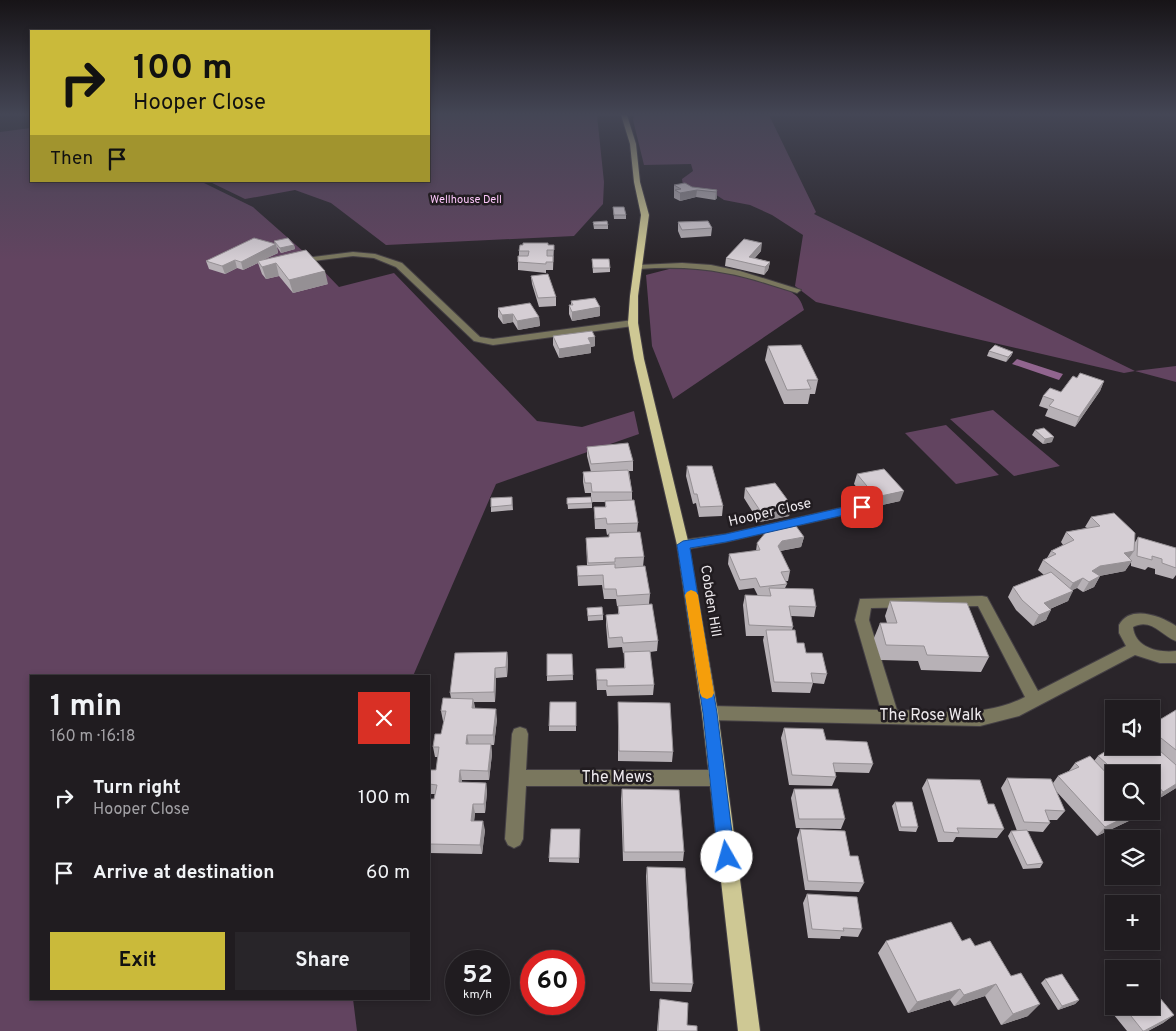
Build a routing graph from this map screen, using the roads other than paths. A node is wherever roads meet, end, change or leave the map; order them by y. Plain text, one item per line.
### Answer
1 (635, 163) edge
2 (289, 262) edge
3 (639, 267) junction
4 (797, 290) dead end
5 (633, 324) junction
6 (862, 507) dead end
7 (683, 545) junction
8 (1176, 635) edge
9 (1137, 647) junction
10 (1176, 657) edge
11 (1034, 699) junction
12 (710, 713) junction
13 (892, 717) junction
14 (520, 734) dead end
15 (518, 778) junction
16 (717, 778) junction
17 (514, 839) dead end
18 (750, 1031) edge

1 - 3 main road, Cobden Hill
2 - 5 street
3 - 4 street
3 - 5 main road, Cobden Hill
5 - 7 main road, Cobden Hill
6 - 7 street, Hooper Close
7 - 12 main road, Cobden Hill
8 - 9 street
9 - 10 street
9 - 11 street, The Rose Walk
11 - 13 street, The Rose Walk
11 - 13 street
12 - 13 street, The Rose Walk
12 - 16 main road, Cobden Hill
14 - 15 street
15 - 16 street, The Mews
15 - 17 street
16 - 18 main road, Cobden Hill

